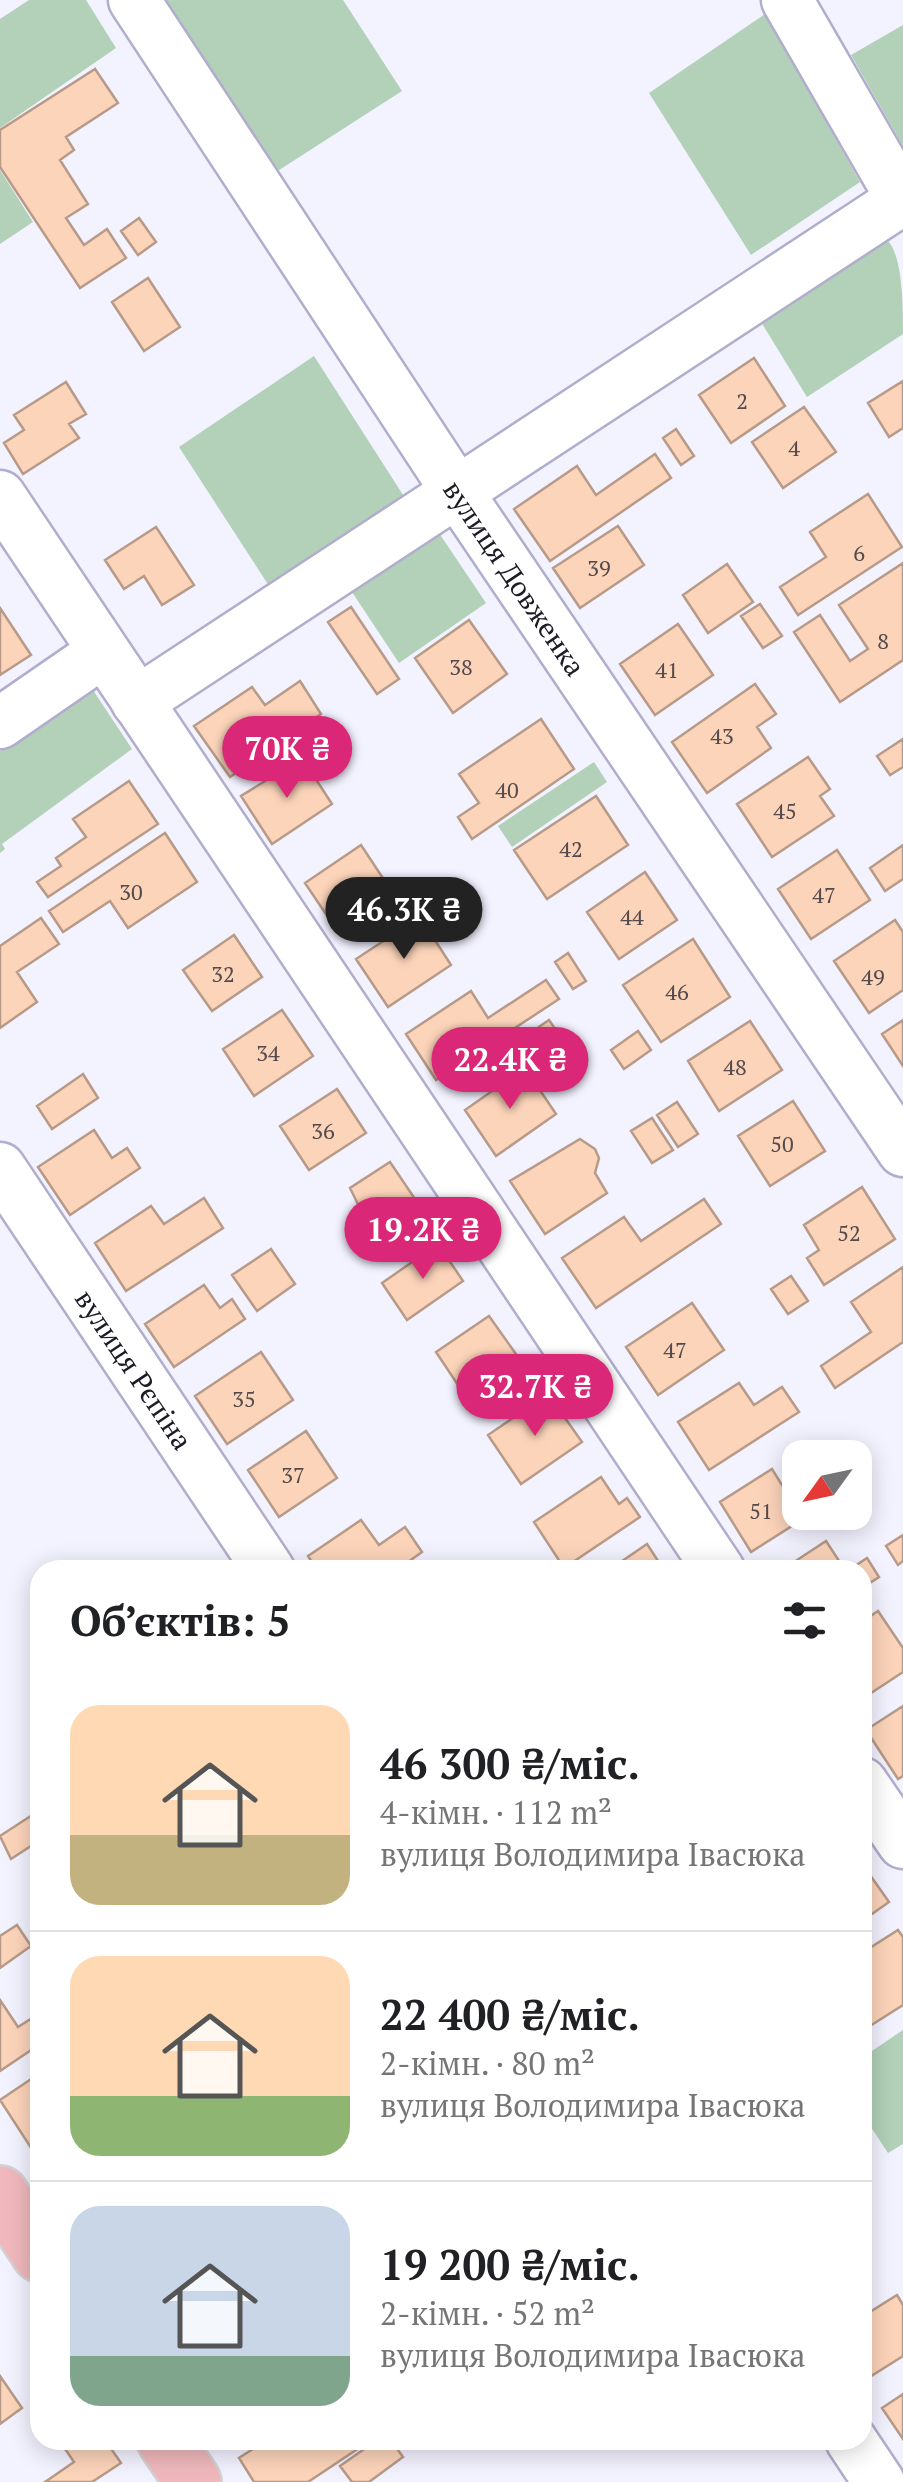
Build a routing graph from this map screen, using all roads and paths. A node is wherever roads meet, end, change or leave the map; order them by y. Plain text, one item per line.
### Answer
1 (134, 0) edge
2 (788, 0) edge
3 (903, 200) edge
4 (456, 490) junction
5 (0, 496) edge
6 (102, 652) junction
7 (136, 702) junction
8 (0, 723) edge
9 (903, 1151) edge
10 (0, 1168) edge
11 (262, 1560) edge
12 (713, 1560) edge
13 (872, 1798) edge
14 (903, 1843) edge
15 (0, 2194) edge
16 (30, 2239) edge
17 (172, 2450) edge
18 (857, 2450) edge
19 (193, 2482) edge
20 (879, 2482) edge

1 - 4 street, вулиця Довженка
2 - 3 street
3 - 4 street
4 - 7 street
4 - 9 street, вулиця Довженка
5 - 6 street
6 - 7 street
6 - 8 street
7 - 12 street
10 - 11 street, вулиця Рєпіна
13 - 14 street
15 - 16 highway
17 - 19 highway
18 - 20 street

